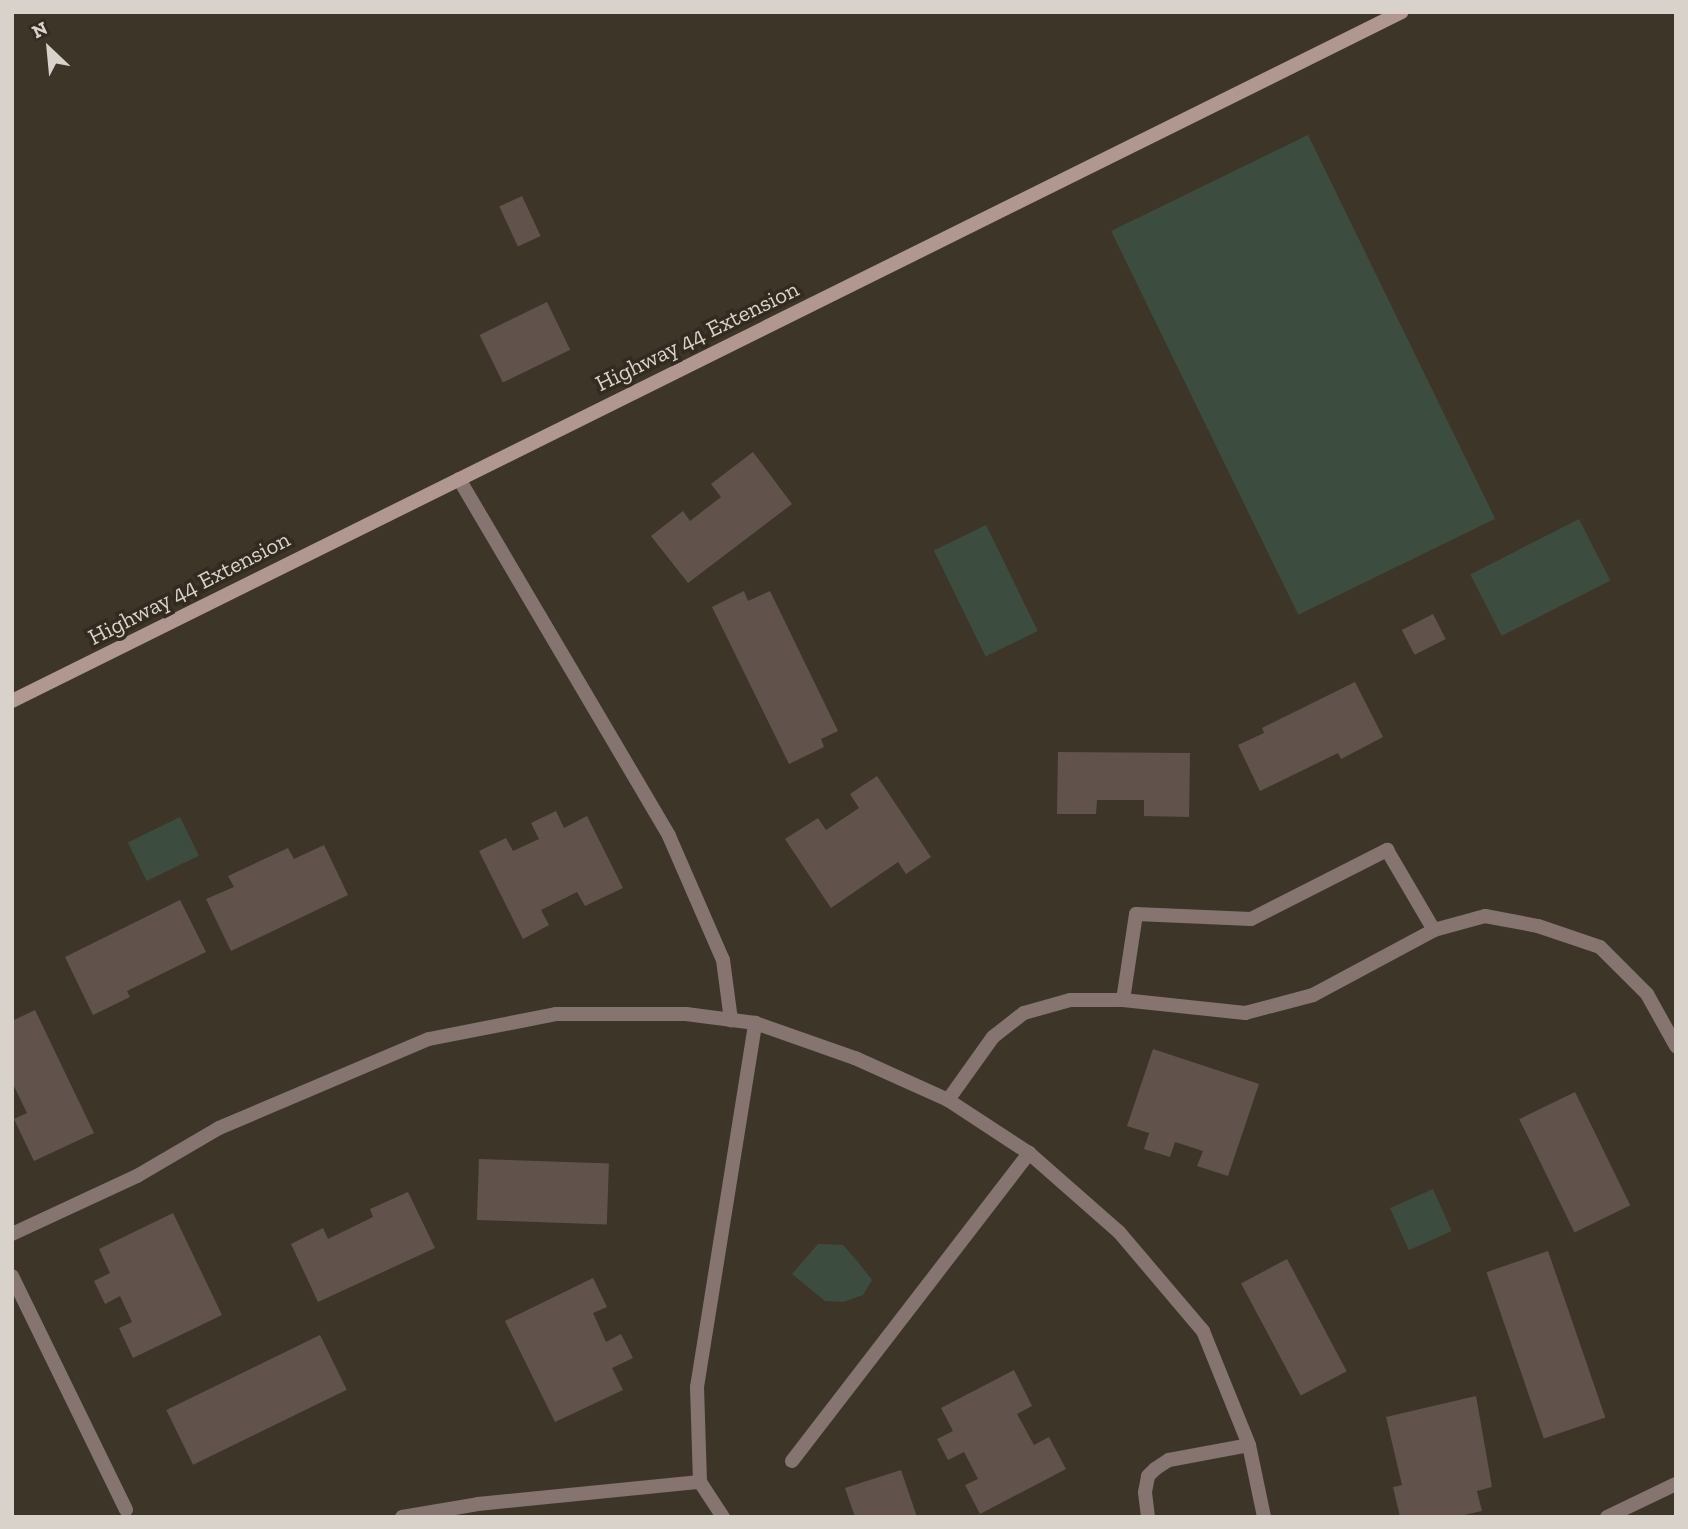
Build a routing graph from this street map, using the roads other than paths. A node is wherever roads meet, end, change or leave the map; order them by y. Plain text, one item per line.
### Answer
1 (1402, 12) edge
2 (459, 479) junction
3 (12, 701) edge
4 (1434, 930) junction
5 (1123, 1000) junction
6 (731, 1020) junction
7 (755, 1023) junction
8 (1676, 1046) edge
9 (948, 1100) junction
10 (1029, 1153) junction
11 (12, 1234) edge
12 (12, 1276) edge
13 (1250, 1445) junction
14 (792, 1461) dead end
15 (700, 1482) junction
16 (1676, 1485) edge
17 (128, 1513) edge
18 (402, 1517) edge
19 (723, 1517) edge
20 (1148, 1517) edge
21 (1264, 1517) edge
22 (1606, 1517) edge

1 - 2 main road, Highway 44 Extension
2 - 3 main road, Highway 44 Extension
2 - 6 street
4 - 5 street
4 - 5 street
4 - 8 street
5 - 9 street
6 - 7 street
6 - 11 street
7 - 9 street
7 - 15 street
9 - 10 street
10 - 13 street
10 - 14 street
12 - 17 street
13 - 20 street
13 - 21 street
15 - 18 street
15 - 19 street
16 - 22 street

